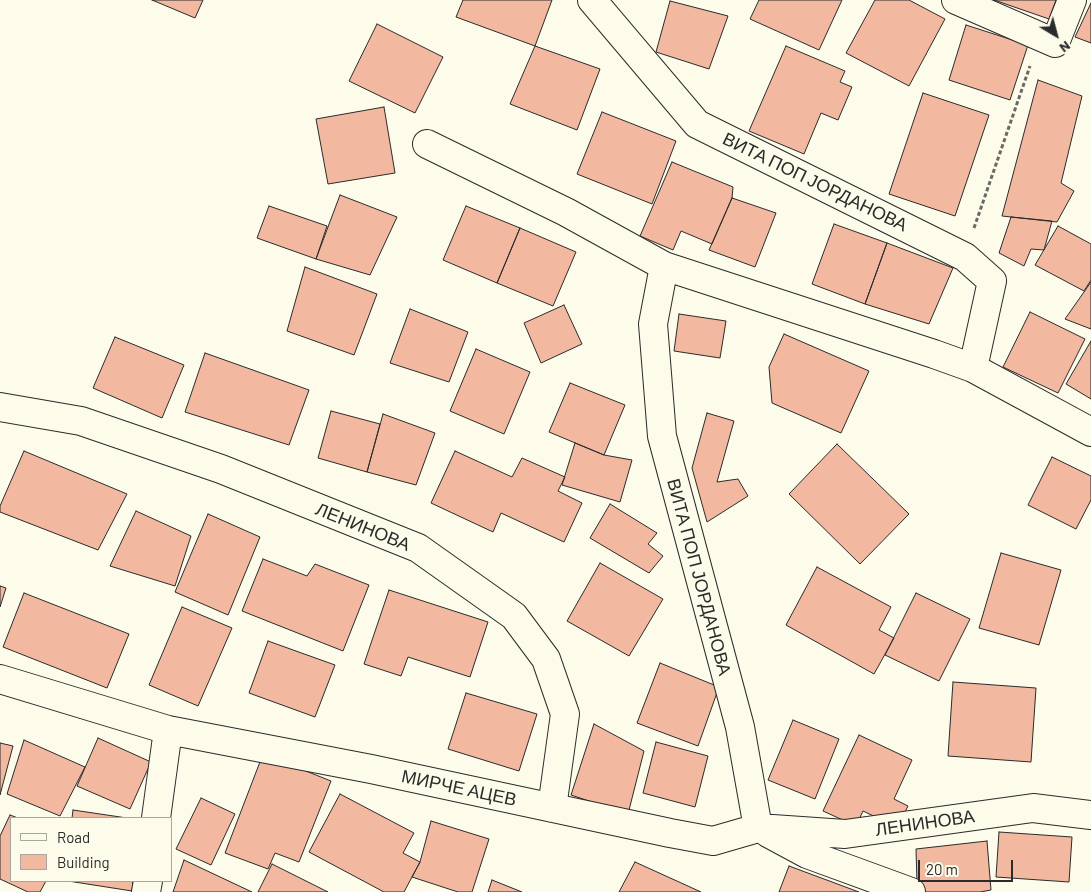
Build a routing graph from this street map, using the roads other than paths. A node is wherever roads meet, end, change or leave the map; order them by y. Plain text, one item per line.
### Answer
1 (592, 0) edge
2 (956, 0) edge
3 (1072, 0) edge
4 (427, 144) dead end
5 (664, 266) junction
6 (973, 368) junction
7 (0, 407) edge
8 (1091, 432) edge
9 (0, 679) edge
10 (168, 730) junction
11 (552, 808) junction
12 (1091, 815) edge
13 (156, 817) edge
14 (758, 828) junction
15 (911, 892) edge

1 - 6 street, ВИТА ПОП ЈОРДАНОВА
2 - 3 street
4 - 5 street
5 - 6 street
5 - 14 street, ВИТА ПОП ЈОРДАНОВА
6 - 8 street
7 - 11 street, ЛЕНИНОВА
9 - 10 street, МИРЧЕ АЦЕВ
10 - 11 street, МИРЧЕ АЦЕВ
10 - 13 street
11 - 14 street, МИРЧЕ АЦЕВ
12 - 14 street, ЛЕНИНОВА
14 - 15 street

